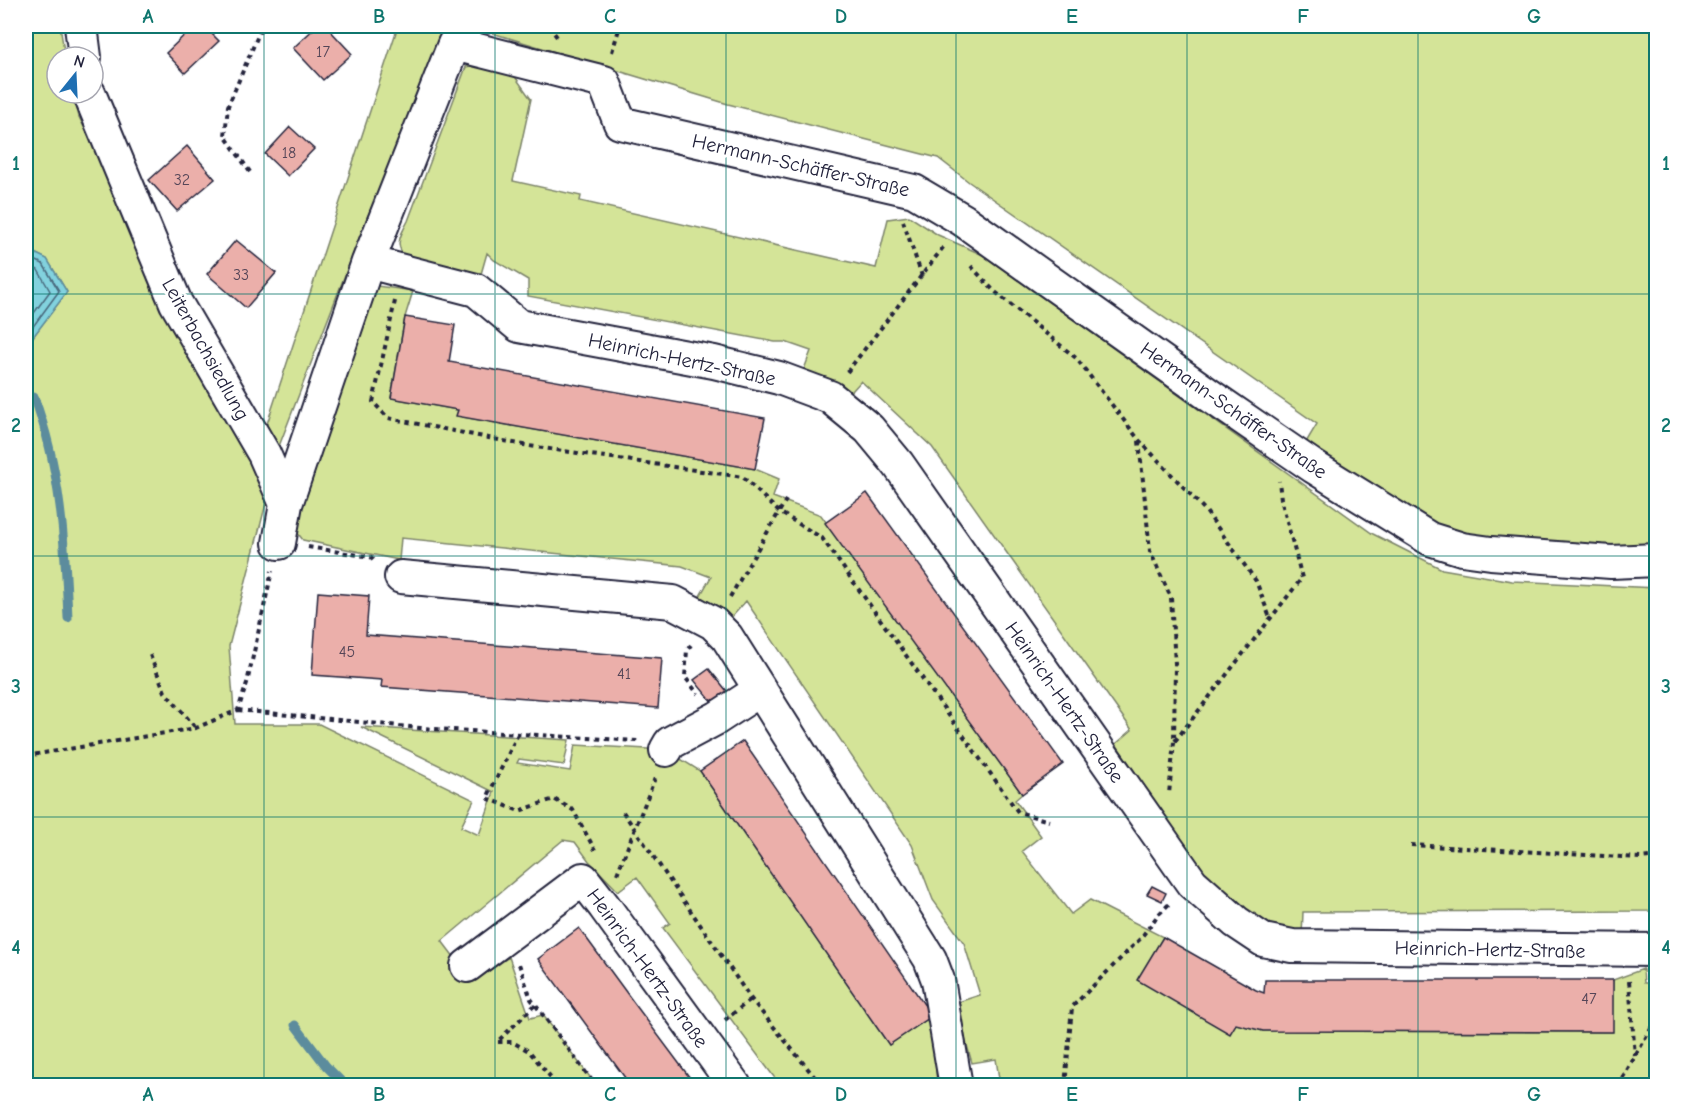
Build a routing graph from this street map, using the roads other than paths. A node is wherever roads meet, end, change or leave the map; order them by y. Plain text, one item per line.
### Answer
1 (81, 26) edge
2 (83, 45) edge
3 (94, 105) edge
4 (368, 262) junction
5 (286, 504) junction
6 (279, 543) road end
7 (1656, 560) edge
8 (401, 577) road end
9 (760, 690) junction
10 (668, 746) road end
11 (1642, 951) edge
12 (467, 966) dead end
13 (735, 1086) edge
14 (956, 1086) edge

1 - 2 street
3 - 5 street, Leiterbachsiedlung
4 - 5 street
4 - 7 street, Hermann-Schäffer-Straße
4 - 11 street, Heinrich-Hertz-Straße
5 - 6 street
8 - 9 street
9 - 10 street
9 - 14 street
12 - 13 street, Heinrich-Hertz-Straße

